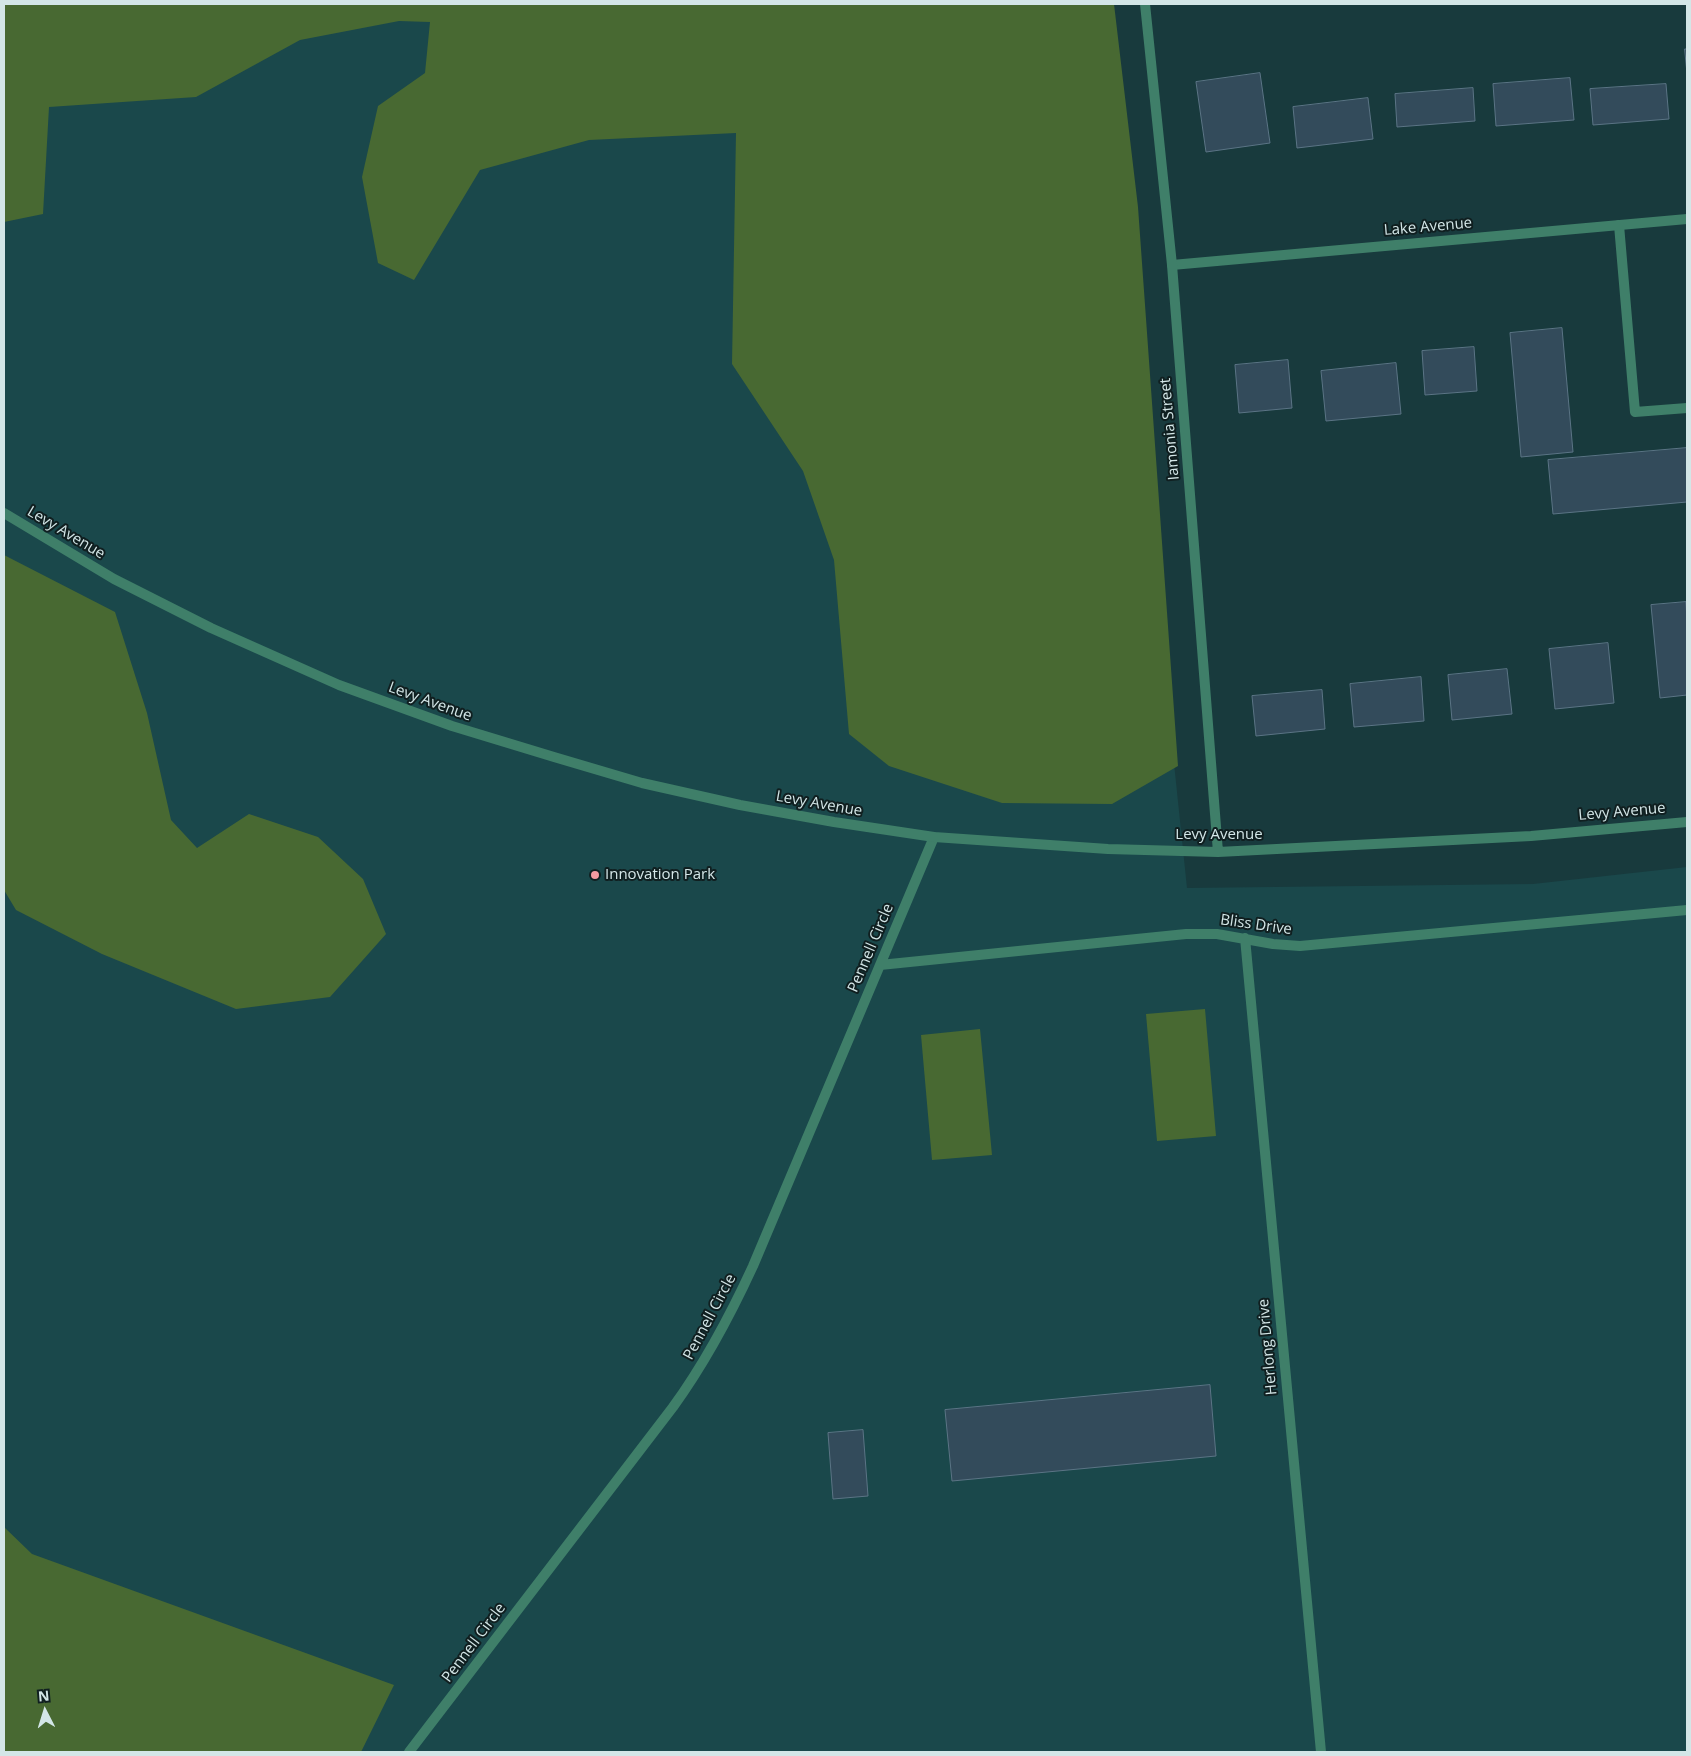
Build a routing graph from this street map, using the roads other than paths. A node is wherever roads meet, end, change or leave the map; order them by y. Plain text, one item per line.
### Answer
1 (1145, 4) edge
2 (1687, 219) edge
3 (1619, 225) junction
4 (1172, 265) junction
5 (1687, 408) edge
6 (4, 513) edge
7 (1687, 822) edge
8 (934, 837) junction
9 (1218, 852) junction
10 (1687, 910) edge
11 (1245, 938) junction
12 (880, 965) junction
13 (408, 1752) edge
14 (1321, 1752) edge

1 - 4 street, Iamonia Street
2 - 3 street, Lake Avenue
3 - 4 street, Lake Avenue
3 - 5 street
4 - 9 street, Iamonia Street
6 - 8 street, Levy Avenue
7 - 9 street, Levy Avenue
8 - 9 street, Levy Avenue
8 - 12 street, Pennell Circle
10 - 11 street, Bliss Drive
11 - 12 street, Bliss Drive
11 - 14 street, Herlong Drive
12 - 13 street, Pennell Circle

